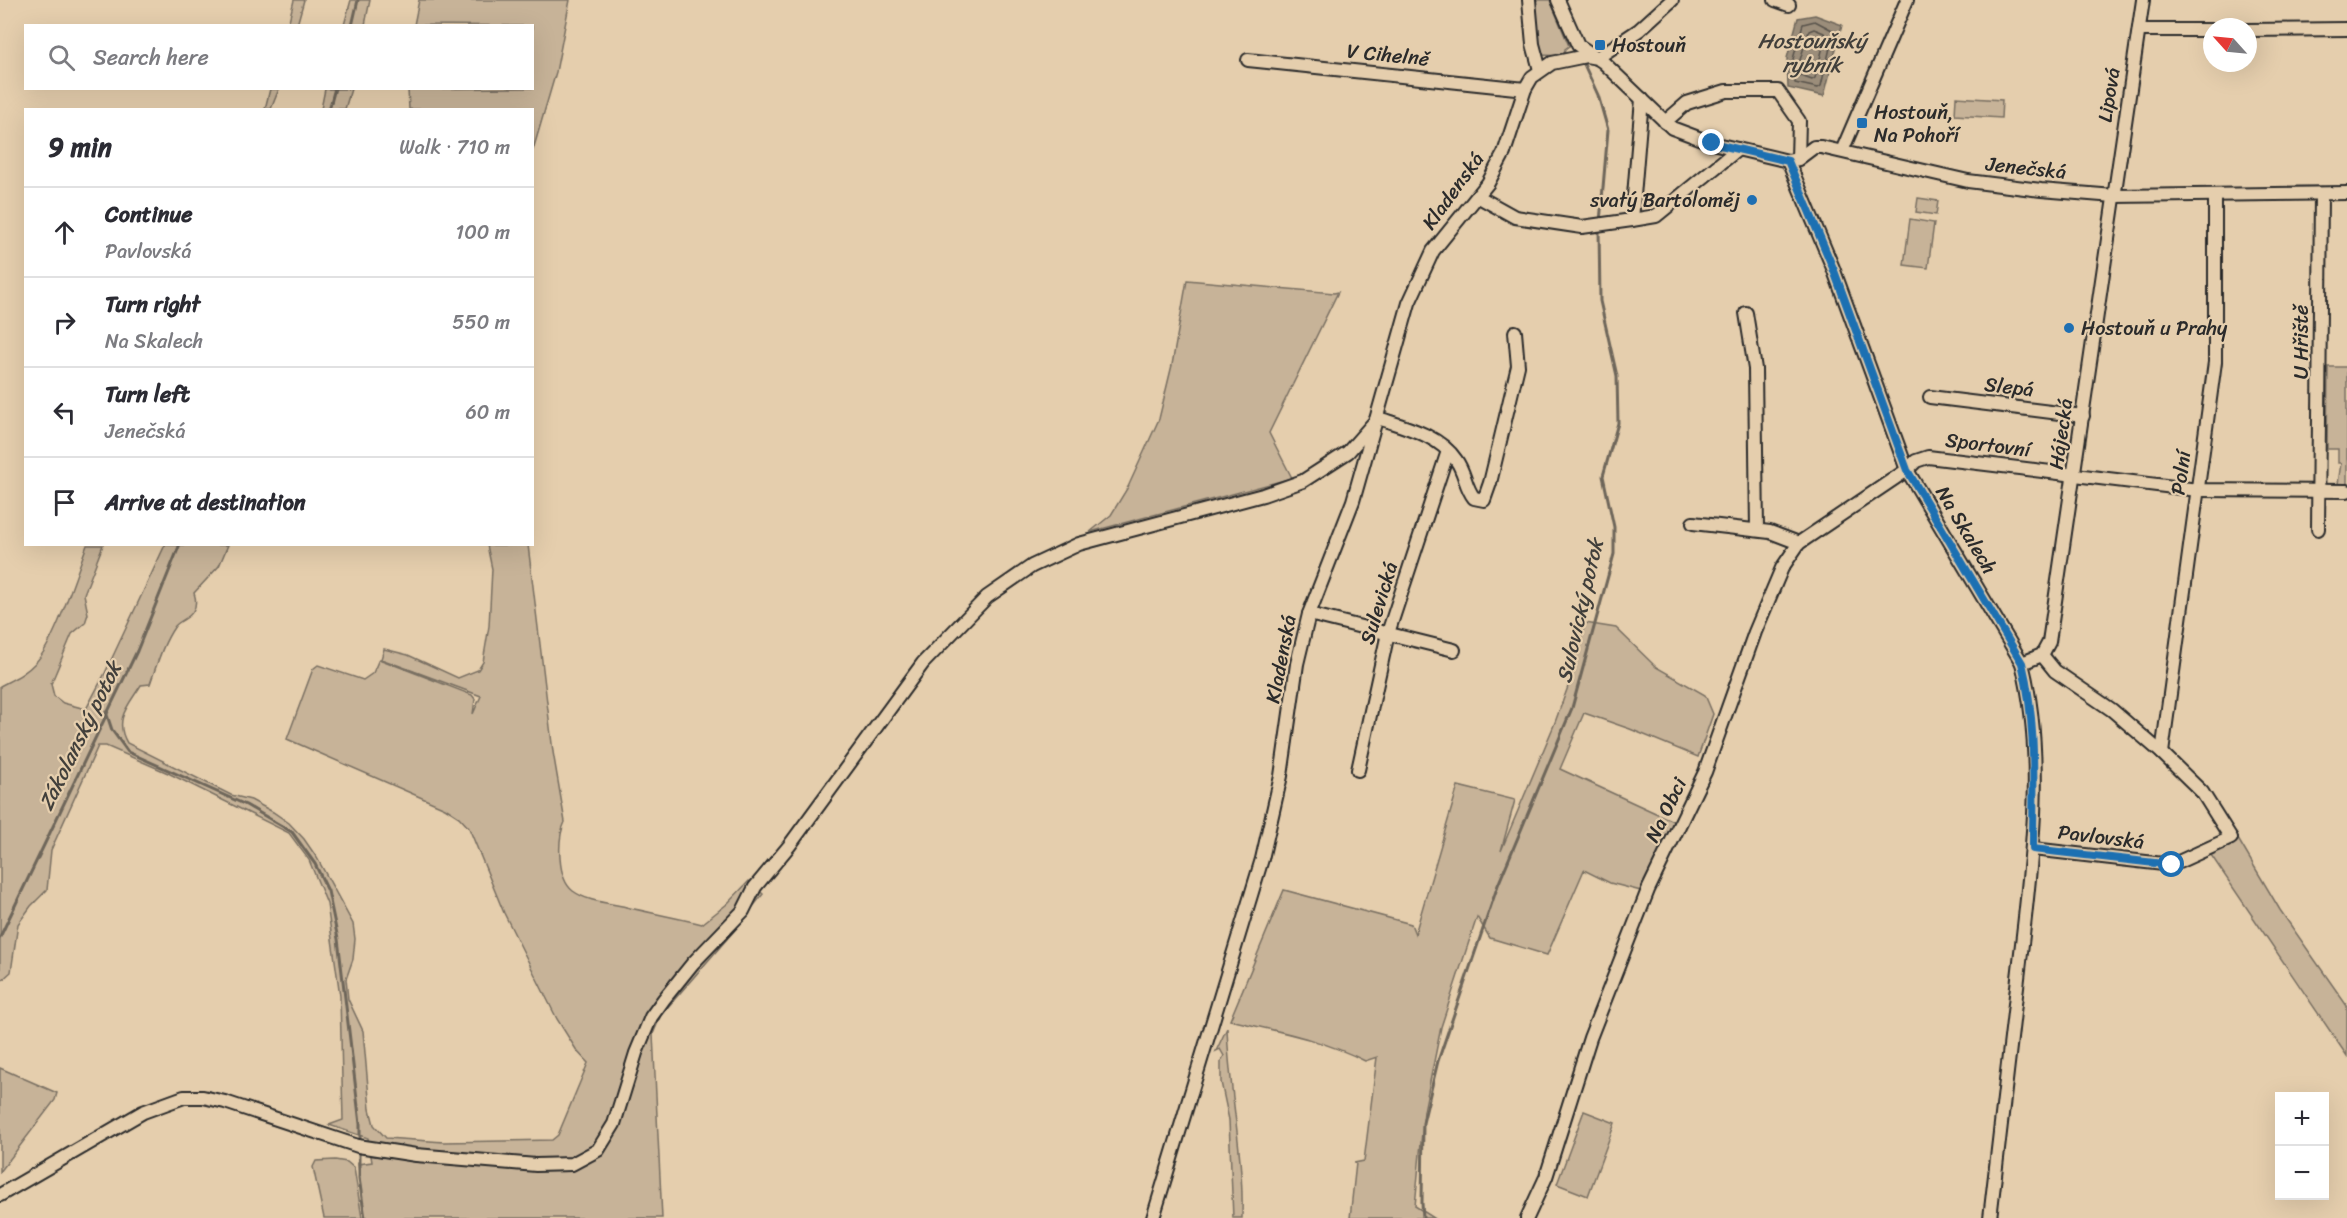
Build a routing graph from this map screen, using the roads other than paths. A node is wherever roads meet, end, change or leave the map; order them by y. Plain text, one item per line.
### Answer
1 (1529, 0) edge
2 (1558, 0) edge
3 (1672, 0) edge
4 (1775, 0) edge
5 (1907, 0) edge
6 (2143, 0) edge
7 (1789, 5) dead end
8 (2347, 29) edge
9 (2139, 30) junction
10 (2203, 30) edge
11 (2257, 30) edge
12 (1597, 58) junction
13 (1248, 60) dead end
14 (1540, 70) junction
15 (1525, 89) junction
16 (1642, 99) junction
17 (1665, 122) junction
18 (1738, 149) junction
19 (1842, 151) junction
20 (1793, 160) junction
21 (2347, 193) edge
22 (2321, 194) junction
23 (2215, 195) junction
24 (1479, 196) junction
25 (2114, 196) junction
26 (1632, 220) junction
27 (1746, 313) dead end
28 (1515, 332) dead end
29 (1930, 397) dead end
30 (2083, 416) junction
31 (1378, 418) junction
32 (1448, 451) junction
33 (1907, 470) junction
34 (2075, 476) junction
35 (2198, 490) junction
36 (2347, 491) edge
37 (2319, 492) junction
38 (1694, 523) dead end
39 (2318, 529) dead end
40 (1757, 530) junction
41 (1799, 543) junction
42 (1309, 614) junction
43 (1388, 633) junction
44 (1454, 650) dead end
45 (2042, 655) junction
46 (2022, 663) junction
47 (2162, 753) junction
48 (1358, 770) dead end
49 (2033, 849) junction
50 (0, 1196) edge
51 (1153, 1218) edge
52 (1527, 1218) edge
53 (1990, 1218) edge

1 - 14 street
2 - 12 street
3 - 12 street
4 - 7 street
5 - 19 street
6 - 9 street, Lipová
8 - 11 street
9 - 10 street
9 - 25 street, Lipová
12 - 14 street
12 - 16 street
13 - 15 street, V Cihelně
14 - 15 street, Kladenská
15 - 24 street, Kladenská
16 - 17 street
16 - 26 street
17 - 18 street
17 - 20 street
18 - 20 street
18 - 26 street
19 - 20 street, Jenečská
19 - 25 street, Jenečská
20 - 33 street, Na Skalech
21 - 22 street, Jenečská
22 - 23 street, Jenečská
22 - 37 street, U Hřiště
23 - 25 street, Jenečská
23 - 35 street, Polní
24 - 26 street
24 - 31 street, Kladenská
25 - 30 street, Hájecká
27 - 40 street
28 - 32 street
29 - 30 street, Slepá
30 - 34 street, Hájecká
31 - 32 street
31 - 42 street, Kladenská
31 - 50 street, Kladenská
32 - 43 street, Sulevická
33 - 34 street, Sportovní
33 - 41 street, Na Obci
33 - 46 street, Na Skalech
34 - 35 street, Sportovní
34 - 45 street, Hájecká
35 - 37 street, Sportovní
35 - 47 street, Polní
36 - 37 street
37 - 39 street, U Hřiště
38 - 40 street
40 - 41 street
41 - 52 street, Na Obci
42 - 43 street
42 - 51 street, Kladenská
43 - 44 street
43 - 48 street, Sulevická
45 - 46 street
45 - 47 street
46 - 49 street, Na Skalech
47 - 49 street, Pavlovská
49 - 53 street, Na Skalech

